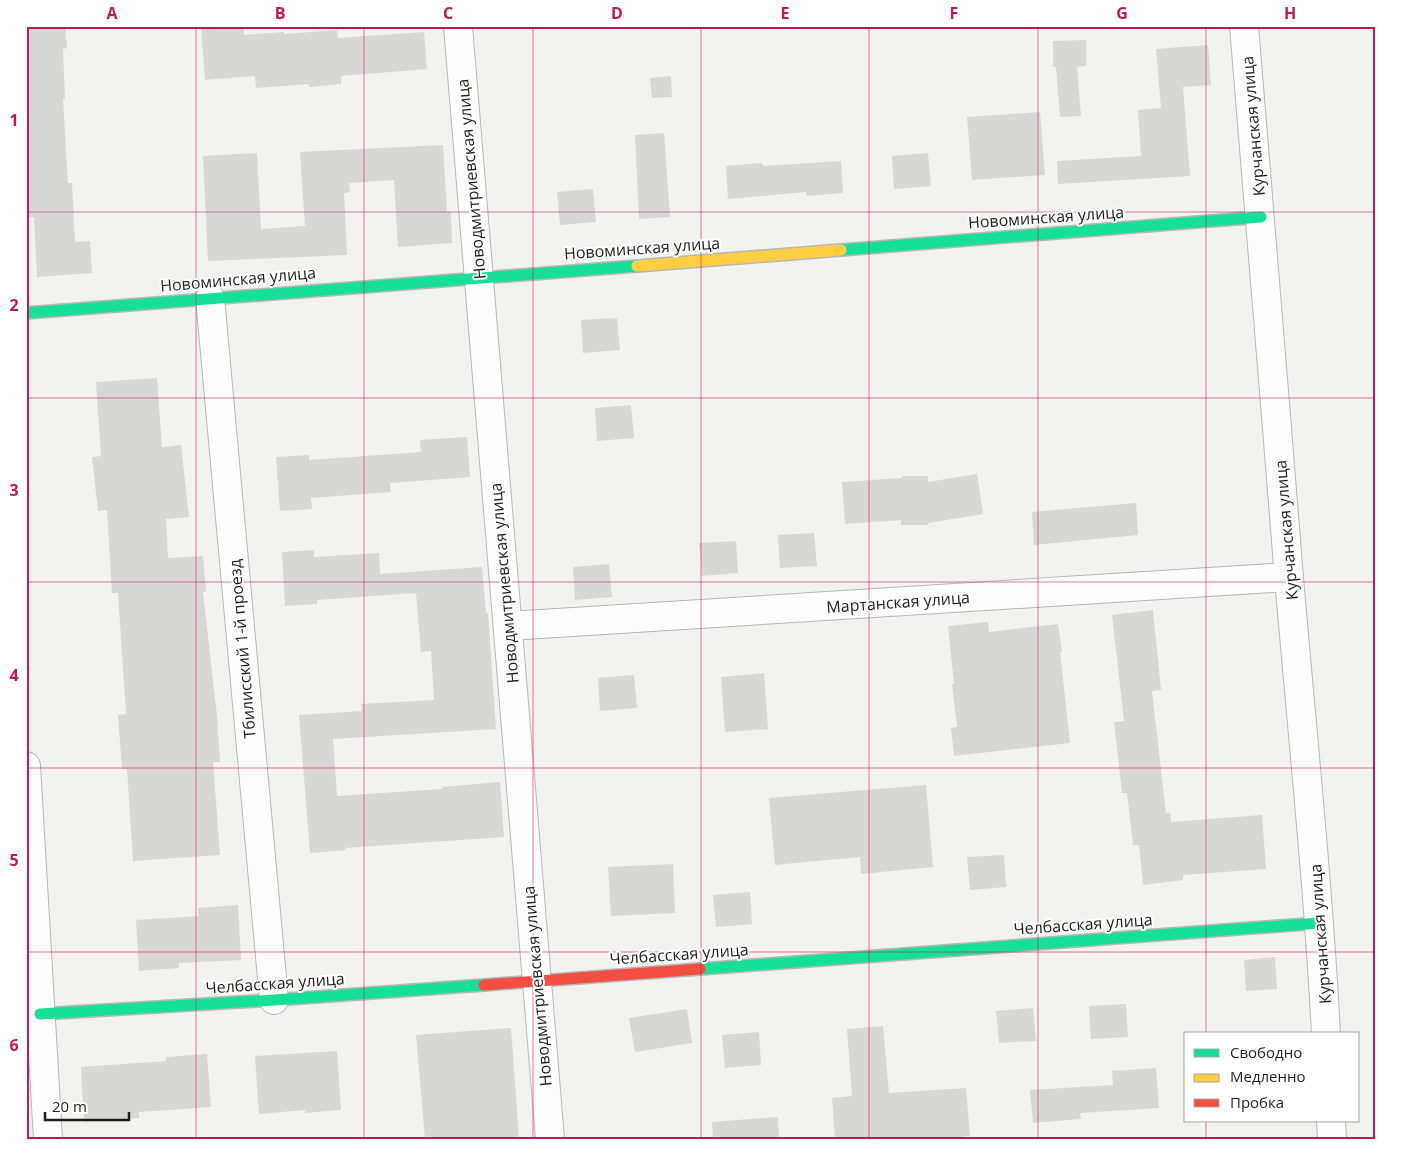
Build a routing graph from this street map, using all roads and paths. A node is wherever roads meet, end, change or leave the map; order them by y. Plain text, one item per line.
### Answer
1 (458, 26) edge
2 (1244, 26) edge
3 (1261, 218) junction
4 (479, 277) junction
5 (210, 298) junction
6 (26, 313) edge
7 (1289, 577) junction
8 (508, 626) junction
9 (26, 766) edge
10 (1320, 923) junction
11 (537, 981) junction
12 (274, 1000) junction
13 (40, 1014) junction
14 (1326, 1032) edge
15 (1331, 1122) edge
16 (48, 1139) edge
17 (550, 1139) edge
18 (1332, 1139) edge

1 - 4 street, Новодмитриевская улица
2 - 3 street, Курчанская улица
3 - 4 street, Новоминская улица
3 - 7 street, Курчанская улица
4 - 5 street, Новоминская улица
4 - 8 street, Новодмитриевская улица
5 - 6 street, Новоминская улица
5 - 12 street, Тбилисский 1-й проезд
7 - 8 street, Мартанская улица
7 - 10 street, Курчанская улица
8 - 11 street, Новодмитриевская улица
9 - 13 street
10 - 11 street, Челбасская улица
10 - 14 street, Курчанская улица
11 - 12 street, Челбасская улица
11 - 17 street, Новодмитриевская улица
12 - 13 street, Челбасская улица
13 - 16 street
15 - 18 street

